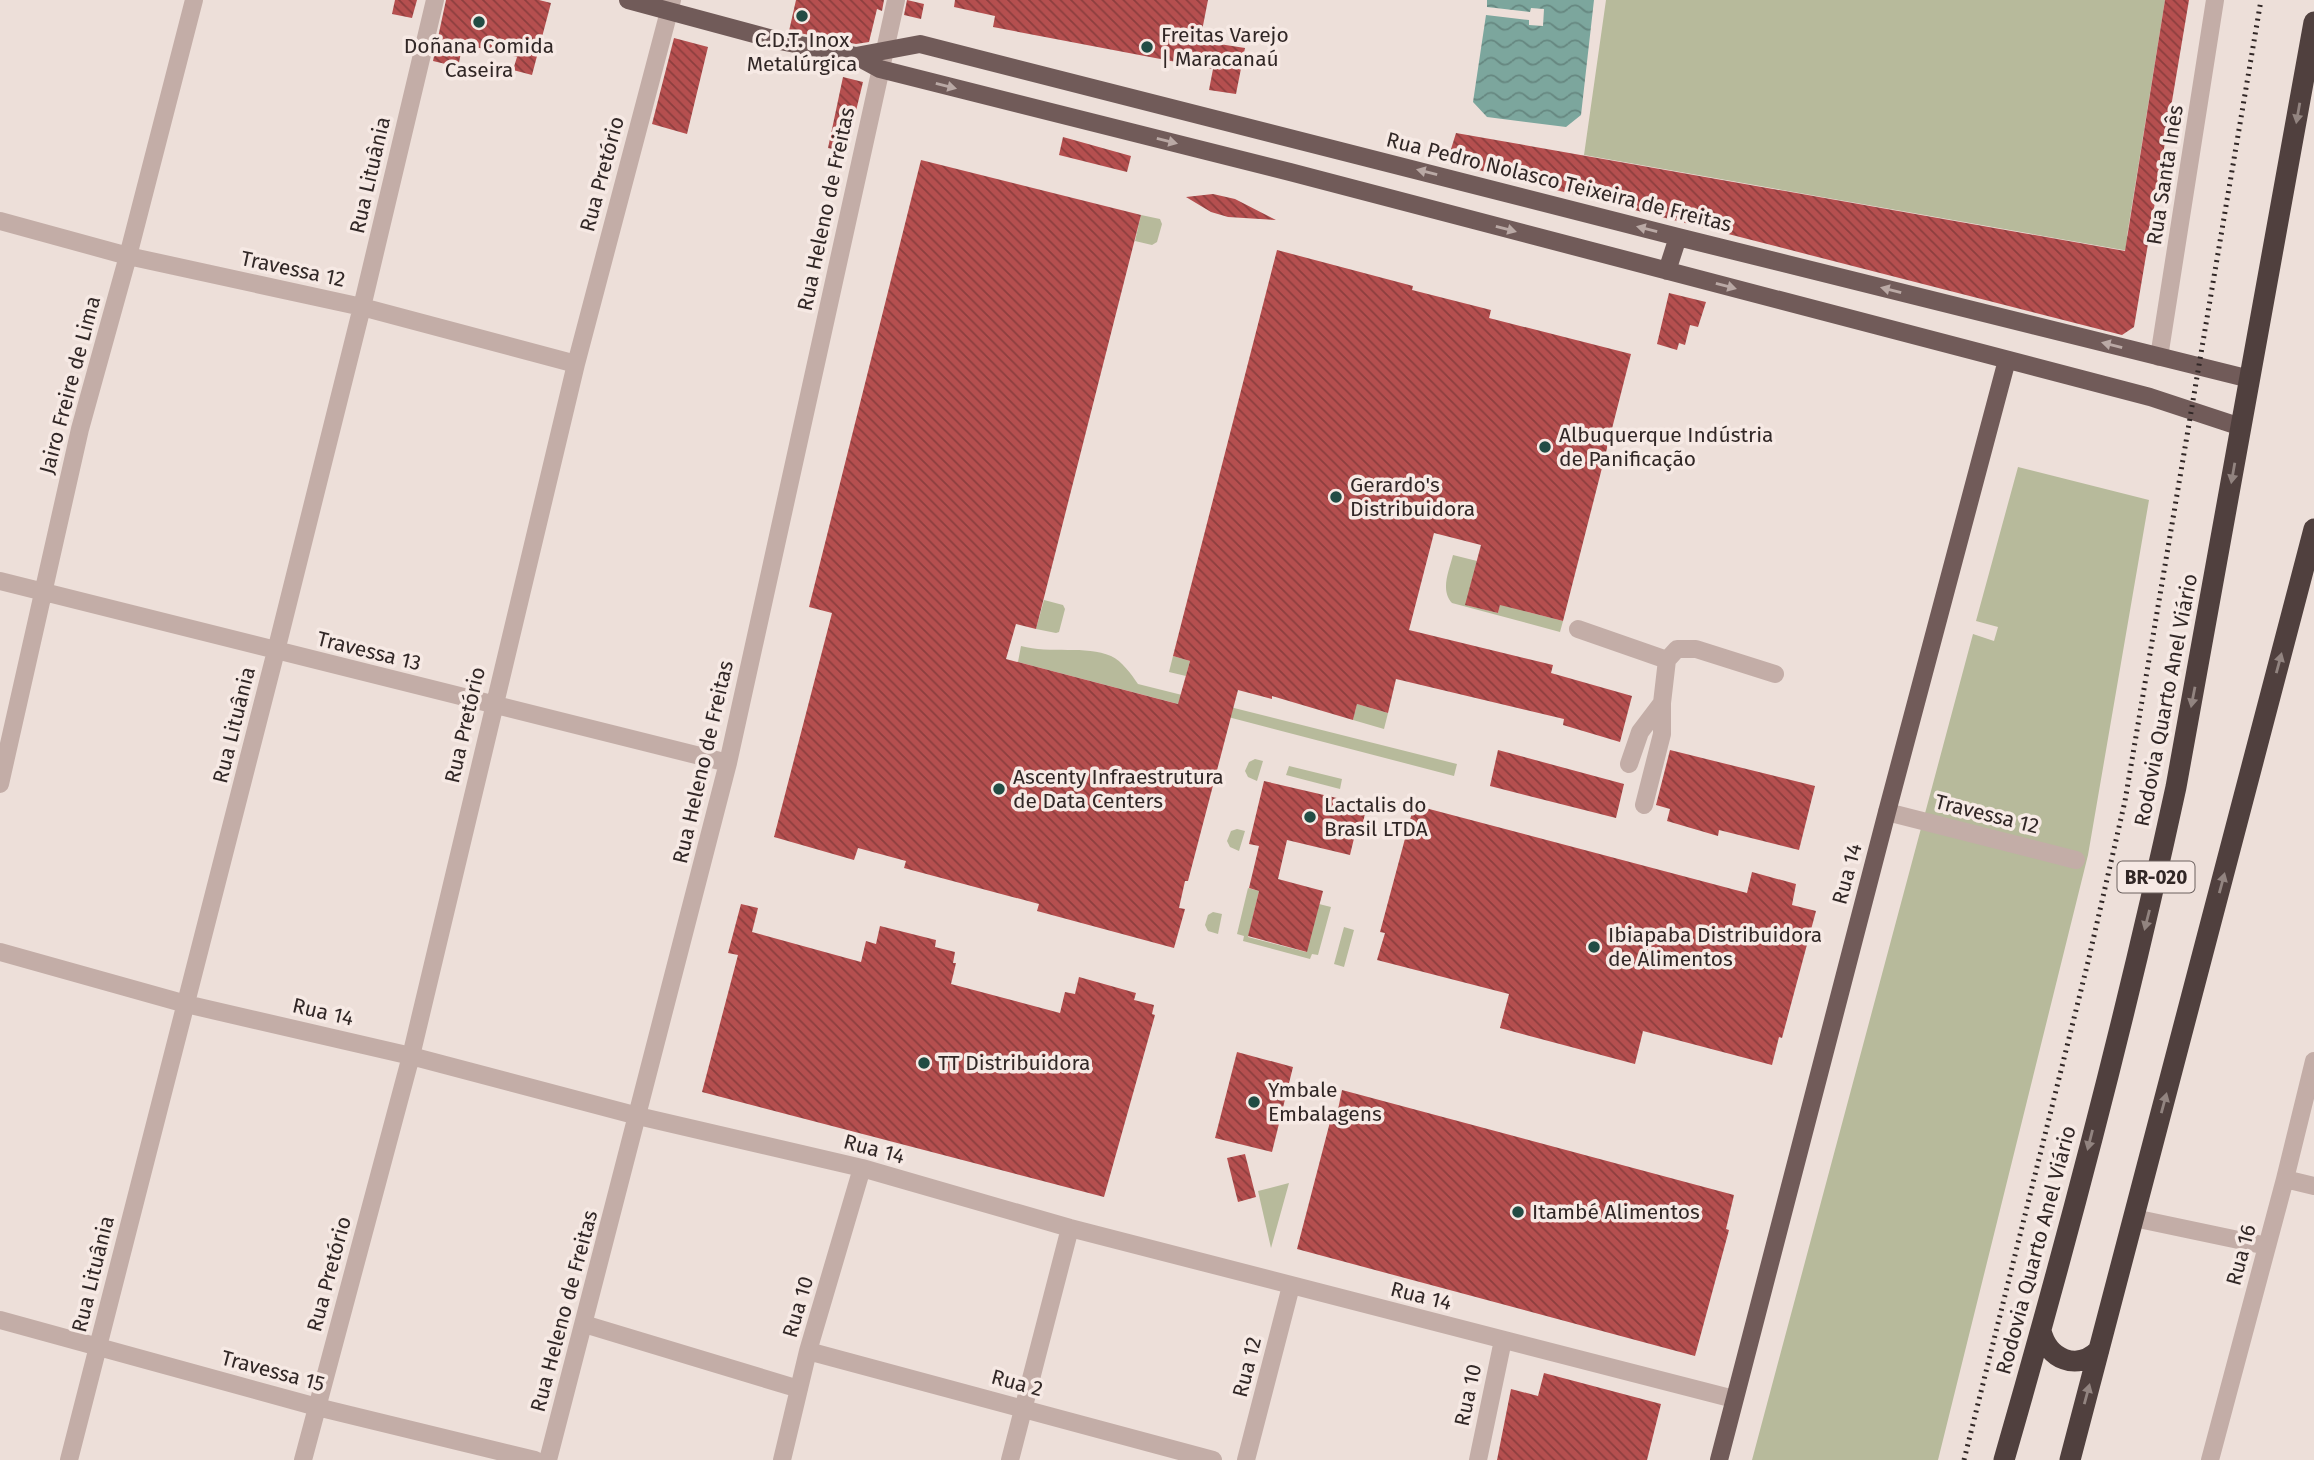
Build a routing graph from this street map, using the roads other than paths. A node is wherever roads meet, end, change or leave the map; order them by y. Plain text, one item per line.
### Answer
1 (194, 0) edge
2 (435, 0) edge
3 (628, 0) edge
4 (896, 0) edge
5 (2216, 0) edge
6 (670, 6) edge
7 (2314, 22) edge
8 (883, 59) junction
9 (0, 221) edge
10 (1678, 237) junction
11 (128, 256) junction
12 (1667, 271) junction
13 (362, 307) junction
14 (2159, 357) junction
15 (2007, 360) junction
16 (576, 364) junction
17 (2250, 379) junction
18 (2241, 427) junction
19 (2314, 529) edge
20 (0, 581) edge
21 (43, 591) junction
22 (1578, 629) dead end
23 (276, 651) junction
24 (1667, 660) junction
25 (1775, 674) dead end
26 (1662, 703) junction
27 (493, 705) junction
28 (728, 763) junction
29 (1629, 764) dead end
30 (0, 784) edge
31 (1644, 805) dead end
32 (1887, 811) junction
33 (2076, 860) dead end
34 (0, 952) edge
35 (186, 1004) junction
36 (411, 1056) junction
37 (2314, 1061) edge
38 (638, 1116) junction
39 (862, 1168) junction
40 (2285, 1179) junction
41 (2314, 1186) edge
42 (2134, 1218) junction
43 (1070, 1228) junction
44 (2267, 1246) junction
45 (1291, 1286) junction
46 (0, 1320) edge
47 (584, 1324) junction
48 (2041, 1331) junction
49 (1503, 1340) junction
50 (97, 1346) junction
51 (2099, 1350) junction
52 (808, 1351) junction
53 (799, 1389) junction
54 (1734, 1399) junction
55 (317, 1407) junction
56 (1024, 1409) junction
57 (69, 1460) edge
58 (303, 1460) edge
59 (535, 1460) edge
60 (548, 1460) edge
61 (782, 1460) edge
62 (1010, 1460) edge
63 (1213, 1460) edge
64 (1246, 1460) edge
65 (1478, 1460) edge
66 (1719, 1460) edge
67 (2004, 1460) edge
68 (2070, 1460) edge
69 (2210, 1460) edge

1 - 11 street, Jairo Freire de Lima
2 - 13 street, Rua Lituânia
3 - 6 main road
4 - 8 street, Rua Heleno de Freitas
5 - 14 street, Rua Santa Inês
6 - 8 main road
6 - 16 street, Rua Pretório
7 -> 17 highway, Rodovia Quarto Anel Viário / BR-020
10 -> 8 main road, Rua Pedro Nolasco Teixeira de Freitas
8 -> 12 main road
8 - 28 street, Rua Heleno de Freitas
9 - 11 street, Travessa 12
10 - 12 main road
14 -> 10 main road, Rua Pedro Nolasco Teixeira de Freitas
11 - 13 street, Travessa 12
11 - 21 street, Jairo Freire de Lima
12 -> 15 main road
13 - 16 street, Travessa 12
13 - 23 street, Rua Lituânia
14 - 17 main road, Rua Pedro Nolasco Teixeira de Freitas
15 - 18 main road
15 - 32 main road, Rua 14
16 - 27 street, Rua Pretório
17 - 18 highway, Rodovia Quarto Anel Viário / BR-020
18 -> 48 highway, Rodovia Quarto Anel Viário / BR-020
42 -> 19 highway, BR-020
20 - 21 street, Travessa 13
21 - 23 street, Travessa 13
21 - 30 street, Jairo Freire de Lima
22 - 24 street
23 - 27 street, Travessa 13
23 - 35 street, Rua Lituânia
24 - 25 street
24 - 26 street
26 - 29 street
26 - 31 street
27 - 28 street, Travessa 13
27 - 36 street, Rua Pretório
28 - 38 street, Rua Heleno de Freitas
32 - 33 street, Travessa 12
32 - 54 main road, Rua 14
34 - 35 street, Rua 14
35 - 36 street, Rua 14
35 - 50 street, Rua Lituânia
36 - 38 street, Rua 14
36 - 55 street, Rua Pretório
37 - 40 street, Rua 16
38 - 39 street, Rua 14
38 - 47 street, Rua Heleno de Freitas
39 - 43 street, Rua 14
39 - 52 street, Rua 10
40 - 41 street
40 - 44 street, Rua 16
42 - 44 street
42 - 51 highway, BR-020
43 - 45 street, Rua 14
43 - 56 street
44 - 69 street, Rua 16
45 - 49 street, Rua 14
45 - 64 street, Rua 12
46 - 50 street, Travessa 15
47 - 53 street
47 - 60 street, Rua Heleno de Freitas
48 - 51 highway
48 - 67 highway, Rodovia Quarto Anel Viário / BR-020
49 - 54 street, Rua 14
49 - 65 street, Rua 10
50 - 55 street, Travessa 15
50 - 57 street, Rua Lituânia
68 -> 51 highway, BR-020
52 - 53 street, Rua 10
52 - 56 street, Rua 2
53 - 61 street, Rua 10
54 - 66 main road, Rua 14
55 - 58 street, Rua Pretório
55 - 59 street, Travessa 15
56 - 62 street
56 - 63 street, Rua 2

